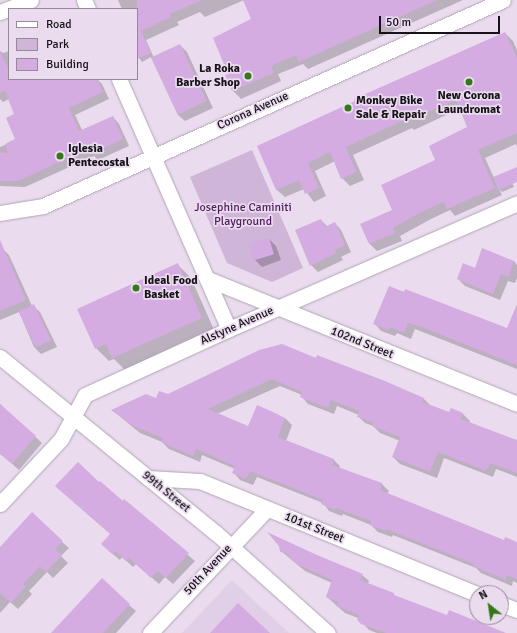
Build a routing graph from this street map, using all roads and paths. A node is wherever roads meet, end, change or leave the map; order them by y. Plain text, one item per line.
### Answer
1 (31, 0) edge
2 (503, 0) edge
3 (10, 8) edge
4 (119, 80) edge
5 (154, 156) junction
6 (517, 203) edge
7 (0, 214) edge
8 (208, 279) junction
9 (277, 309) junction
10 (229, 329) junction
11 (0, 357) edge
12 (517, 404) edge
13 (74, 416) junction
14 (148, 478) junction
15 (0, 504) edge
16 (267, 509) junction
17 (230, 546) junction
18 (469, 591) edge
19 (150, 633) edge
20 (328, 633) edge

1 - 3 street
2 - 5 street, Corona Avenue
4 - 5 street
5 - 7 street, Corona Avenue
5 - 8 street
6 - 9 street, Alstyne Avenue
8 - 9 street, 102nd Street
8 - 10 street
9 - 10 street, Alstyne Avenue
9 - 12 street, 102nd Street
10 - 13 street, Alstyne Avenue
11 - 13 street, 99th Street
13 - 14 street, 99th Street
13 - 15 street, Alstyne Avenue
14 - 16 street, 101st Street
14 - 17 street, 99th Street
16 - 17 street, 50th Avenue
16 - 18 street, 101st Street
17 - 19 street, 50th Avenue
17 - 20 street, 99th Street

